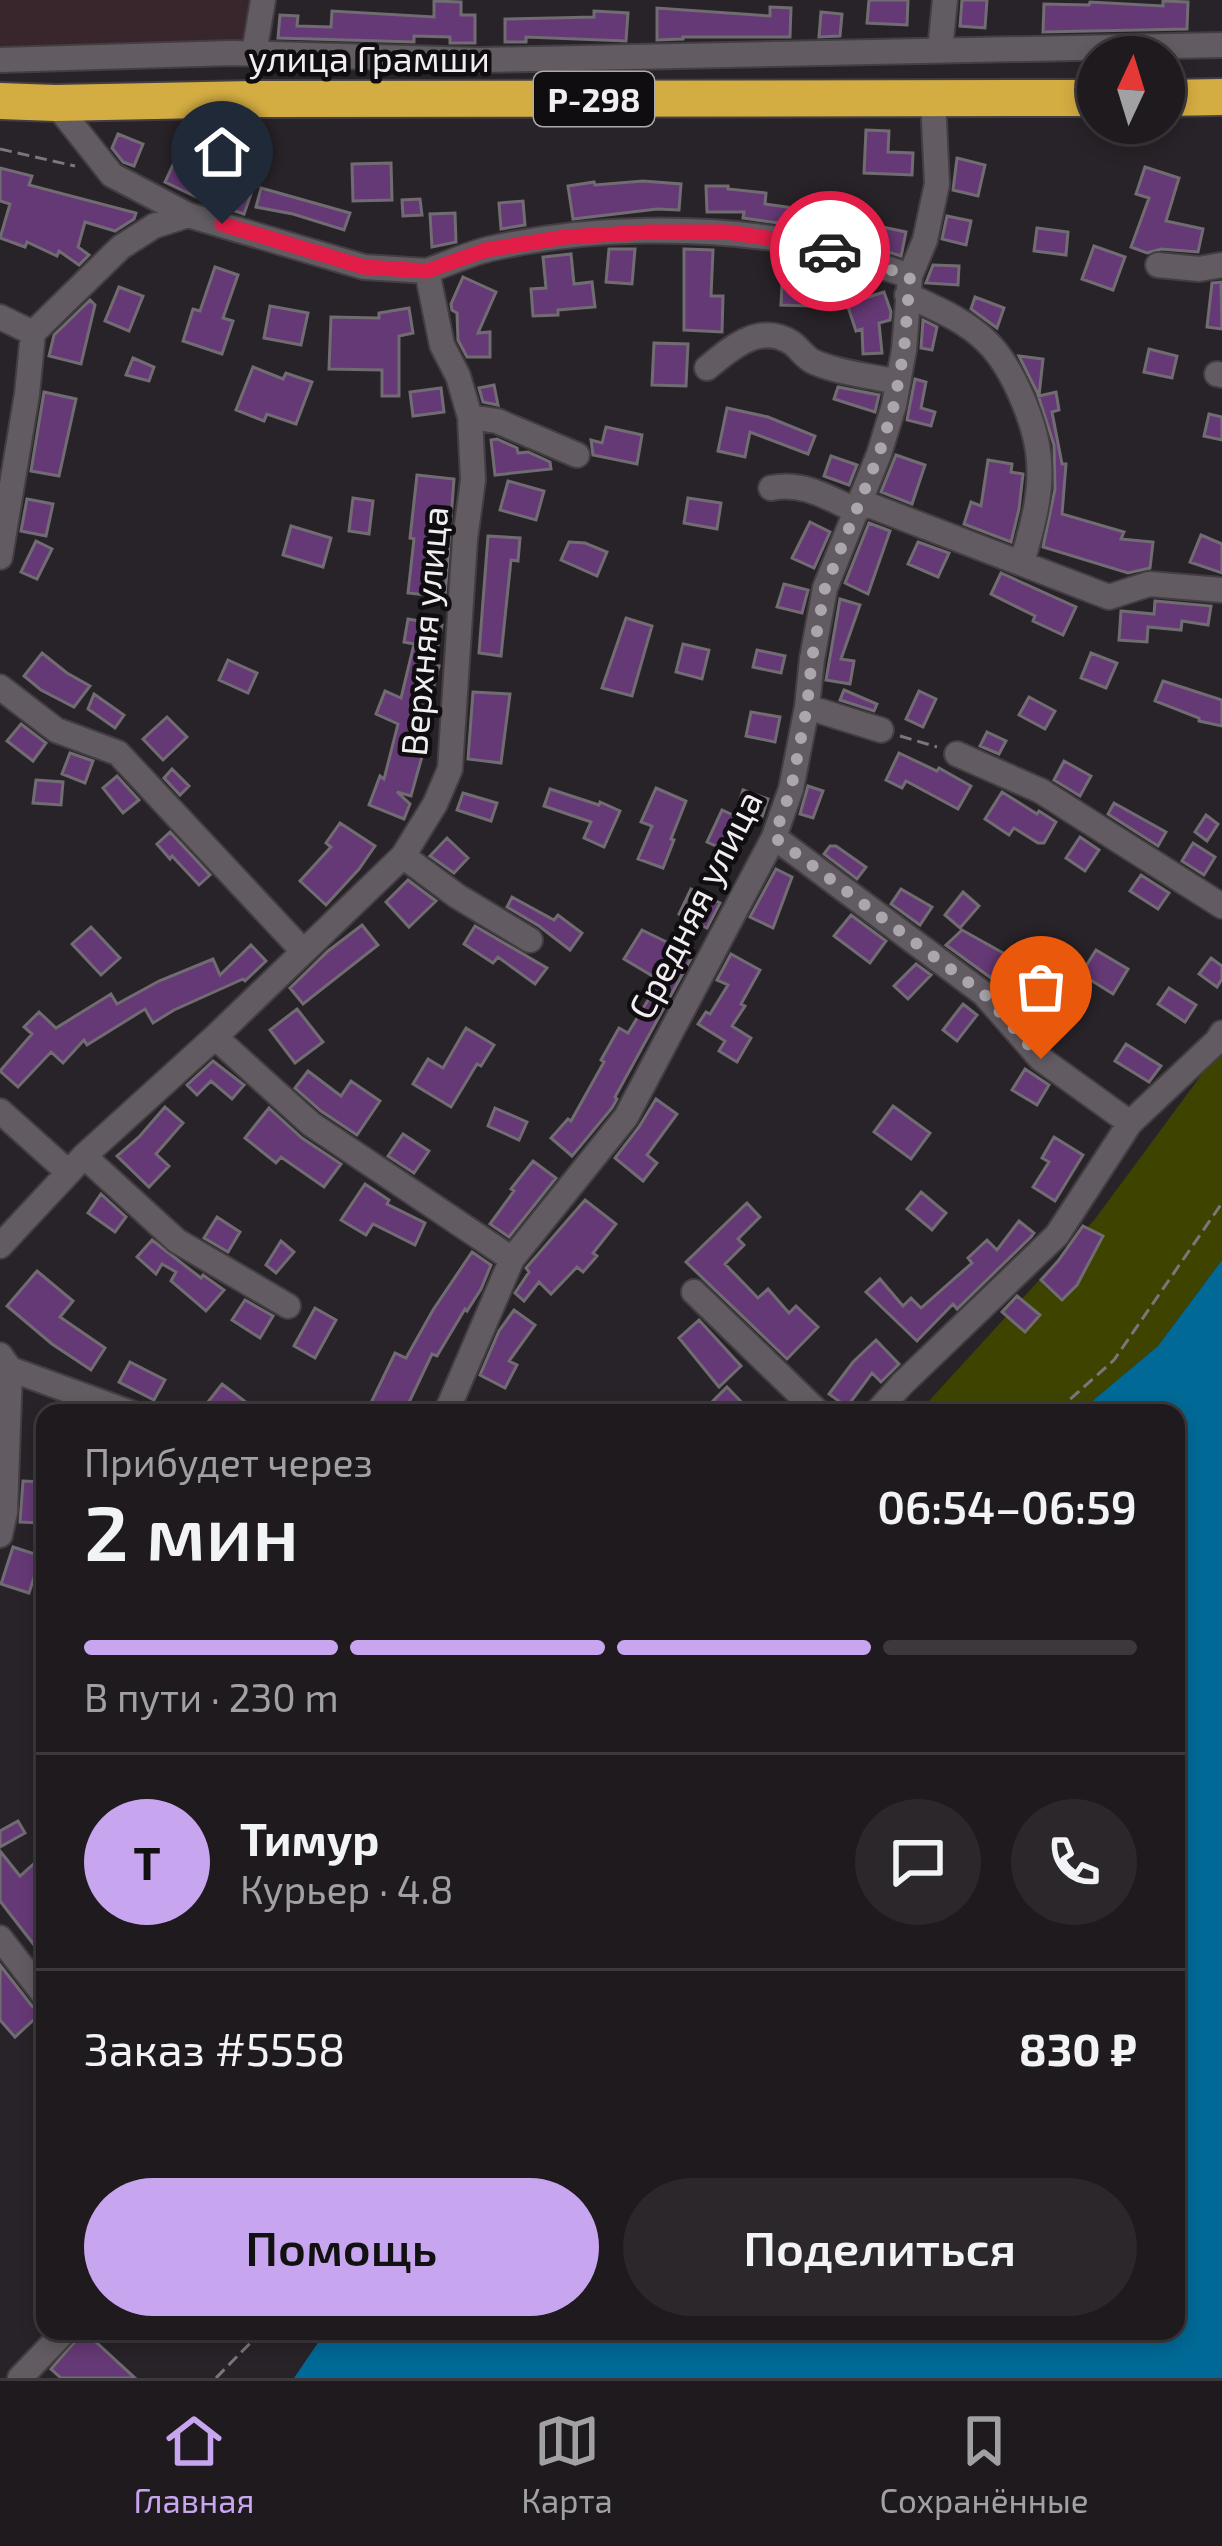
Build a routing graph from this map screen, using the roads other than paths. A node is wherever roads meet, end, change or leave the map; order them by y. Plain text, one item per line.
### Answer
1 (263, 0) edge
2 (945, 0) edge
3 (1222, 45) edge
4 (940, 50) junction
5 (254, 54) junction
6 (0, 60) edge
7 (1077, 98) edge
8 (1185, 98) edge
9 (1222, 98) edge
10 (933, 99) junction
11 (0, 101) edge
12 (55, 104) junction
13 (188, 214) junction
14 (1158, 265) dead end
15 (1222, 265) edge
16 (427, 271) junction
17 (909, 285) junction
18 (0, 317) edge
19 (34, 333) junction
20 (707, 368) dead end
21 (898, 382) junction
22 (470, 417) junction
23 (577, 455) dead end
24 (771, 488) dead end
25 (859, 506) junction
26 (0, 557) edge
27 (1022, 563) junction
28 (1222, 590) edge
29 (0, 687) edge
30 (807, 707) junction
31 (881, 730) road end
32 (957, 754) road end
33 (774, 837) junction
34 (403, 856) junction
35 (1222, 907) edge
36 (530, 940) dead end
37 (303, 951) junction
38 (1222, 1033) edge
39 (215, 1036) junction
40 (0, 1111) edge
41 (1130, 1123) junction
42 (76, 1164) junction
43 (0, 1246) edge
44 (512, 1259) junction
45 (694, 1292) dead end
46 (287, 1306) dead end
47 (5, 1362) edge
48 (109, 1404) edge
49 (450, 1404) edge
50 (810, 1404) edge
51 (884, 1404) edge
52 (0, 1535) edge
53 (0, 1938) edge
54 (36, 1984) edge
55 (56, 2340) edge
56 (20, 2378) edge

1 - 5 street
2 - 4 street
3 - 4 street
4 - 5 street
5 - 6 street
7 - 10 highway, улица Грамши / Р-298
8 - 9 highway
10 - 12 highway, улица Грамши / Р-298
10 - 17 street, Средняя улица
11 - 12 highway, улица Грамши / Р-298
12 - 13 street
13 - 16 street
13 - 19 street
14 - 15 street
16 - 17 street
16 - 22 street, Верхняя улица
17 - 21 street, Средняя улица
17 - 27 street
18 - 19 street
19 - 26 street
20 - 21 street
21 - 25 street, Средняя улица
22 - 23 street
22 - 34 street, Верхняя улица
24 - 25 street
25 - 27 street
25 - 30 street, Средняя улица
27 - 28 street
29 - 37 street
30 - 31 street
30 - 33 street, Средняя улица
32 - 35 street
33 - 41 street
33 - 44 street, Средняя улица
34 - 36 street
34 - 37 street, Верхняя улица
37 - 39 street, Верхняя улица
38 - 41 street
39 - 42 street, Верхняя улица
39 - 44 street
40 - 42 street
41 - 51 street
42 - 43 street, Верхняя улица
42 - 46 street
44 - 49 street, Средняя улица
45 - 50 street
47 - 48 street
47 - 52 street
53 - 54 street
55 - 56 street

